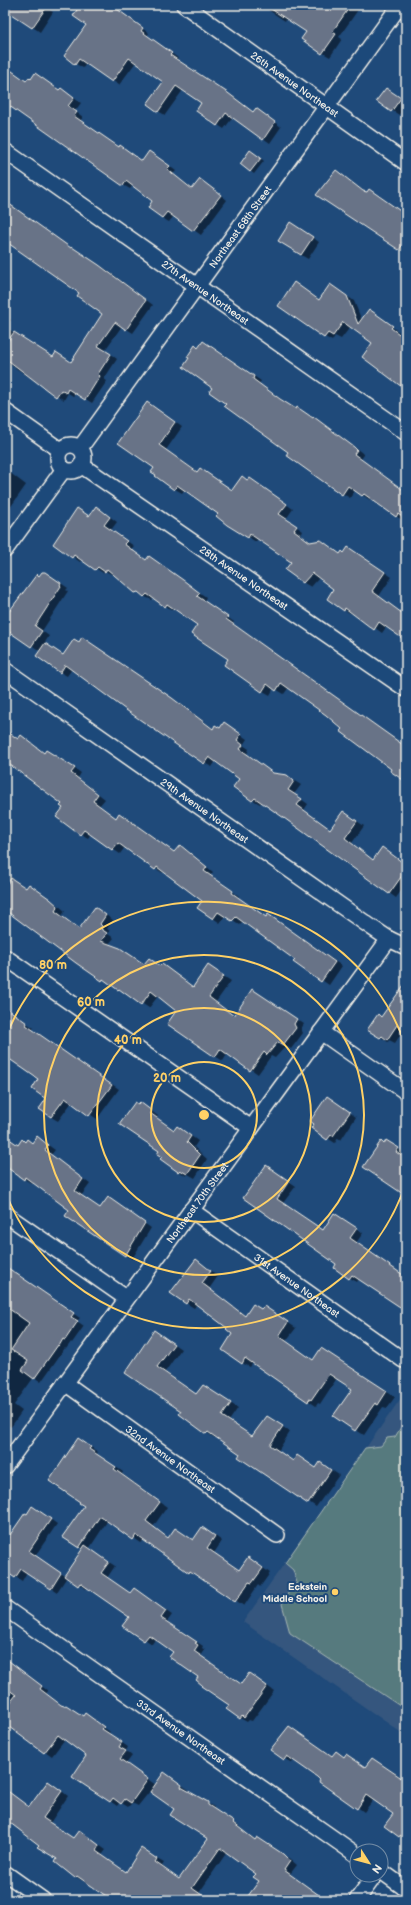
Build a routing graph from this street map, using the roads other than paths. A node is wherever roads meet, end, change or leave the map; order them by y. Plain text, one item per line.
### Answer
1 (184, 5) edge
2 (400, 5) edge
3 (326, 106) junction
4 (5, 151) edge
5 (406, 163) edge
6 (197, 286) junction
7 (5, 411) edge
8 (406, 433) edge
9 (80, 448) junction
10 (60, 450) junction
11 (81, 465) junction
12 (64, 469) junction
13 (5, 550) edge
14 (5, 670) edge
15 (406, 690) edge
16 (389, 939) junction
17 (406, 947) edge
18 (5, 957) edge
19 (321, 1032) junction
20 (406, 1092) edge
21 (251, 1128) junction
22 (191, 1210) junction
23 (5, 1214) edge
24 (126, 1298) junction
25 (403, 1360) dead end
26 (65, 1383) junction
27 (5, 1466) edge
28 (277, 1535) dead end
29 (5, 1608) edge
30 (349, 1848) edge
31 (5, 1874) edge
32 (389, 1877) edge
33 (369, 1883) edge
34 (406, 1889) edge
35 (43, 1900) edge
36 (356, 1900) edge

1 - 3 street, 26th Avenue Northeast
2 - 3 street, Northeast 68th Street
3 - 5 street, 26th Avenue Northeast
3 - 6 street, Northeast 68th Street
4 - 6 street, 27th Avenue Northeast
6 - 8 street, 27th Avenue Northeast
6 - 9 street, Northeast 68th Street
7 - 10 street
9 - 10 street
9 - 11 street
10 - 12 street
11 - 12 street
11 - 15 street, 28th Avenue Northeast
12 - 13 street
14 - 16 street, 29th Avenue Northeast
16 - 17 street, 29th Avenue Northeast
16 - 19 street, Northeast 70th Street
18 - 21 street
19 - 20 street
19 - 21 street, Northeast 70th Street
21 - 22 street, Northeast 70th Street
22 - 24 street, Northeast 70th Street
22 - 25 street, 31st Avenue Northeast
23 - 24 street
24 - 26 street, Northeast 70th Street
26 - 27 street, Northeast 70th Street
26 - 28 street, 32nd Avenue Northeast
29 - 30 street, 33rd Avenue Northeast
31 - 35 street
32 - 34 street
33 - 36 street

